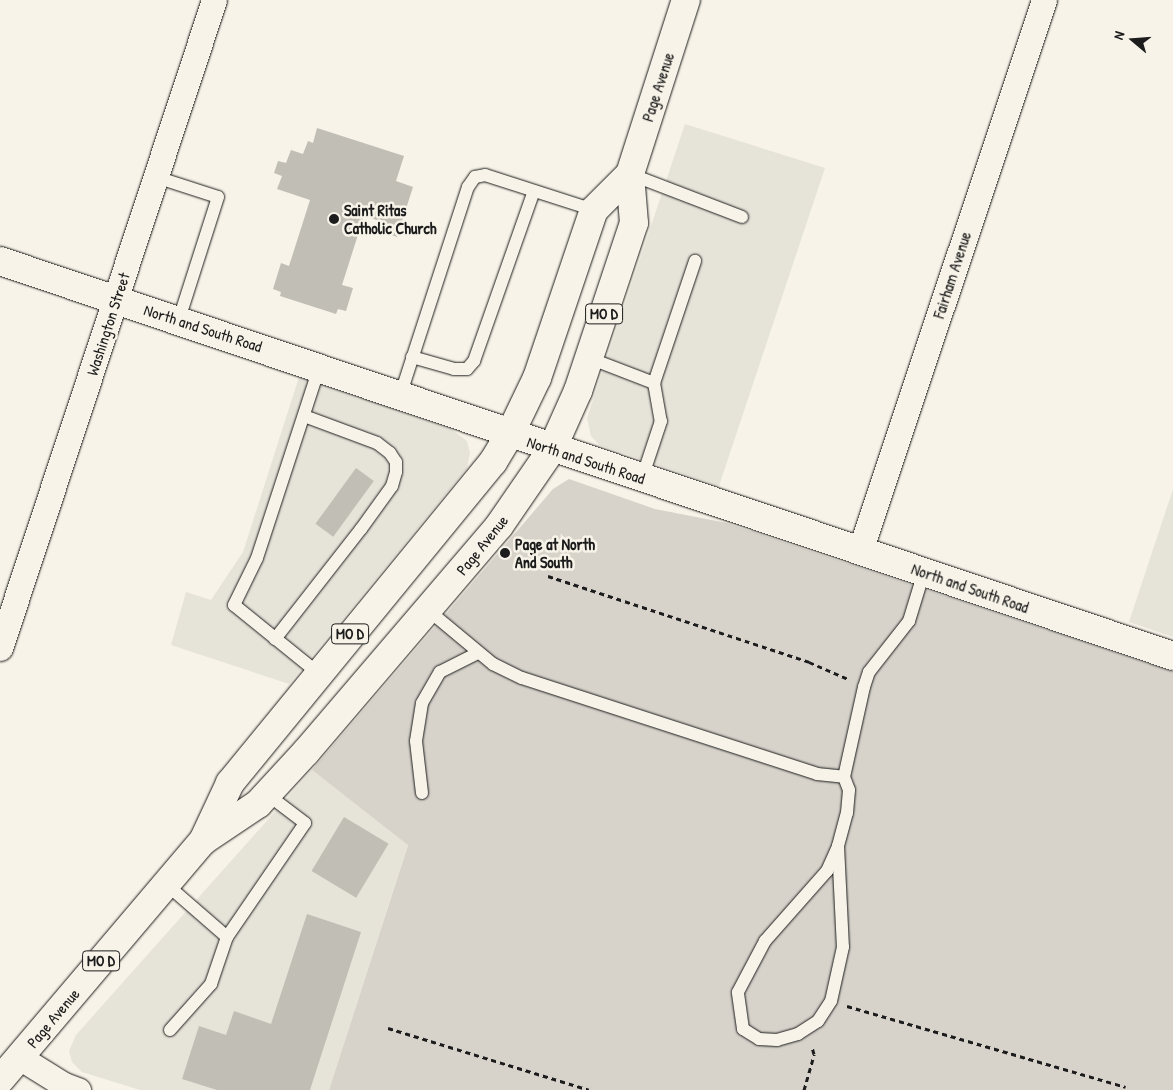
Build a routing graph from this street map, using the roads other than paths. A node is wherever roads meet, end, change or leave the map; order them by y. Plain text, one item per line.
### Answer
1 (214, 0) edge
2 (686, 0) edge
3 (1044, 0) edge
4 (630, 174) junction
5 (156, 177) junction
6 (534, 191) junction
7 (594, 210) junction
8 (742, 218) dead end
9 (0, 261) edge
10 (695, 261) dead end
11 (116, 300) junction
12 (179, 319) junction
13 (412, 357) junction
14 (589, 358) junction
15 (319, 368) junction
16 (654, 383) junction
17 (400, 396) junction
18 (304, 416) junction
19 (510, 434) junction
20 (552, 449) junction
21 (642, 478) junction
22 (860, 551) junction
23 (924, 572) junction
24 (428, 610) junction
25 (275, 639) junction
26 (0, 648) edge
27 (478, 653) junction
28 (1173, 656) edge
29 (318, 673) junction
30 (844, 777) junction
31 (422, 792) dead end
32 (266, 794) junction
33 (203, 841) junction
34 (838, 846) junction
35 (166, 884) junction
36 (227, 936) junction
37 (170, 1030) dead end
38 (20, 1057) junction
39 (0, 1080) edge
40 (78, 1090) edge

1 - 5 street, Washington Street
2 - 4 main road, Page Avenue / MO D
3 - 22 street, Fairham Avenue
4 - 7 main road, Page Avenue / MO D
4 - 8 lane
4 - 14 main road, Page Avenue / MO D
5 - 11 street, Washington Street
5 - 12 lane
6 - 7 lane
6 - 13 lane
6 - 13 lane
7 - 19 main road, Page Avenue / MO D
9 - 11 main road, North and South Road
10 - 16 lane
11 - 12 main road, North and South Road
11 - 26 street, Washington Street
12 - 15 main road, North and South Road
13 - 17 lane
14 - 16 lane
14 - 20 main road, Page Avenue / MO D
15 - 17 main road, North and South Road
15 - 18 lane
16 - 21 lane
17 - 19 main road, North and South Road
18 - 25 lane
18 - 25 lane
19 - 20 main road, North and South Road
19 - 29 main road, Page Avenue / MO D
20 - 21 main road, North and South Road
20 - 24 main road, Page Avenue / MO D
21 - 22 main road, North and South Road
22 - 23 main road, North and South Road
23 - 28 main road, North and South Road
23 - 30 lane
24 - 27 lane
24 - 32 main road, Page Avenue / MO D
25 - 29 lane
27 - 30 lane
27 - 31 lane
29 - 33 main road, Page Avenue / MO D
30 - 34 lane
32 - 33 main road, Page Avenue / MO D
32 - 36 lane
33 - 35 main road, Page Avenue / MO D
34 - 34 lane
35 - 36 lane
35 - 38 main road, Page Avenue / MO D
36 - 37 lane
38 - 39 main road, Page Avenue / MO D
38 - 40 street

